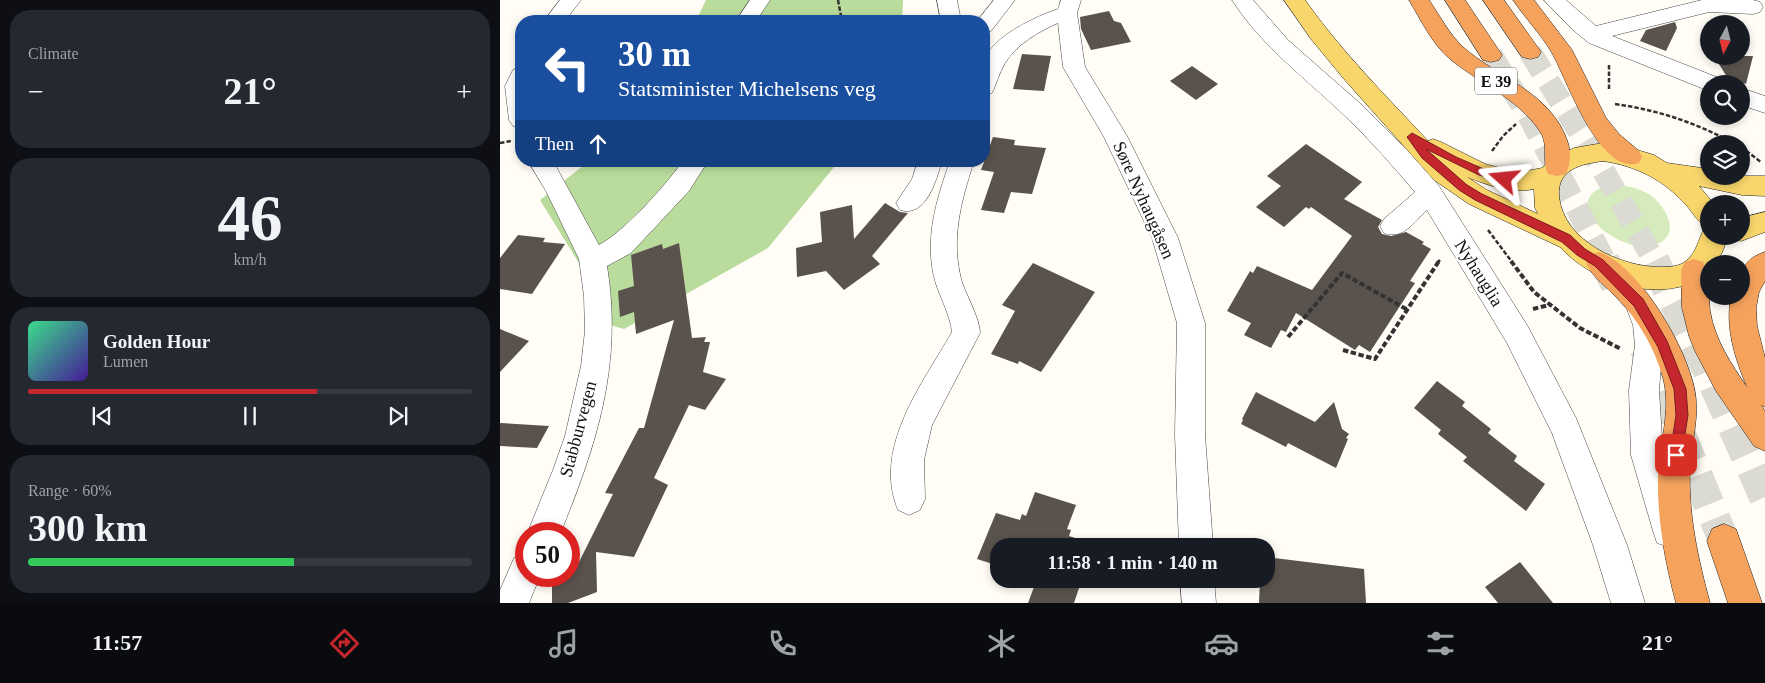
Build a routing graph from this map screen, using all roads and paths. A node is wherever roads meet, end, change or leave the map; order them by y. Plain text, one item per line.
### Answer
1 (571, 0) edge
2 (760, 0) edge
3 (838, 0) edge
4 (947, 0) edge
5 (1005, 0) edge
6 (1242, 0) edge
7 (1294, 0) edge
8 (1419, 0) edge
9 (1455, 0) edge
10 (1493, 0) edge
11 (1523, 0) edge
12 (1554, 0) edge
13 (1069, 6) edge
14 (1753, 7) dead end
15 (559, 15) edge
16 (750, 15) edge
17 (840, 15) edge
18 (950, 15) edge
19 (990, 19) edge
20 (1598, 39) junction
21 (1530, 52) tunnel mouth
22 (1491, 55) tunnel mouth
23 (990, 69) edge
24 (1700, 80) edge
25 (1608, 96) dead end
26 (1750, 99) edge
27 (1765, 105) edge
28 (1412, 137) junction
29 (1750, 154) edge
30 (1630, 157) junction
31 (1765, 165) edge
32 (545, 167) edge
33 (692, 167) edge
34 (928, 167) edge
35 (960, 167) edge
36 (1660, 169) junction
37 (1554, 171) junction
38 (1765, 186) edge
39 (1430, 193) junction
40 (1700, 202) edge
41 (908, 203) dead end
42 (1765, 222) edge
43 (1393, 226) dead end
44 (1750, 226) edge
45 (1566, 238) junction
46 (1715, 245) edge
47 (1438, 253) dead end
48 (593, 260) junction
49 (1599, 263) junction
50 (1765, 263) edge
51 (1694, 270) junction
52 (1638, 303) joint
53 (1408, 310) junction
54 (1288, 337) dead end
55 (1342, 350) dead end
56 (1765, 393) edge
57 (1765, 436) edge
58 (909, 499) dead end
59 (548, 522) edge
60 (1196, 538) edge
61 (1724, 541) tunnel mouth
62 (1682, 565) joint
63 (519, 587) edge
64 (1198, 588) edge
65 (512, 603) edge
66 (1199, 603) edge
67 (1628, 603) edge
68 (1693, 603) edge
69 (1745, 603) edge

1 - 15 street
2 - 16 street
3 - 17 path
4 - 18 street
5 - 19 street
6 - 39 street, Nyhauglia
7 - 28 main road
8 - 37 highway, E 39
9 - 22 highway, E 39
10 - 21 highway, E 39
11 - 30 highway
12 - 20 street
13 - 23 street, Søre Nyhaugåsen
13 - 60 street, Søre Nyhaugåsen
14 - 20 street
20 - 24 street
20 - 25 path
26 - 27 street
28 - 37 main road
28 - 45 main road
29 - 31 path
30 - 36 main road
30 - 37 main road
32 - 48 street, Stabburvegen
33 - 48 street
34 - 41 street
35 - 58 street
36 - 38 main road
36 - 40 main road
37 - 45 main road, E 39
39 - 43 street
39 - 67 street, Nyhauglia
42 - 44 main road
45 - 49 main road, E 39
46 - 51 main road
47 - 53 path
48 - 59 street, Stabburvegen
49 - 51 main road, E 39
49 - 52 highway, E 39
50 - 56 highway
51 - 57 highway
52 - 62 street
53 - 54 path
53 - 55 path
61 - 69 highway
62 - 68 highway
63 - 65 street
64 - 66 street

